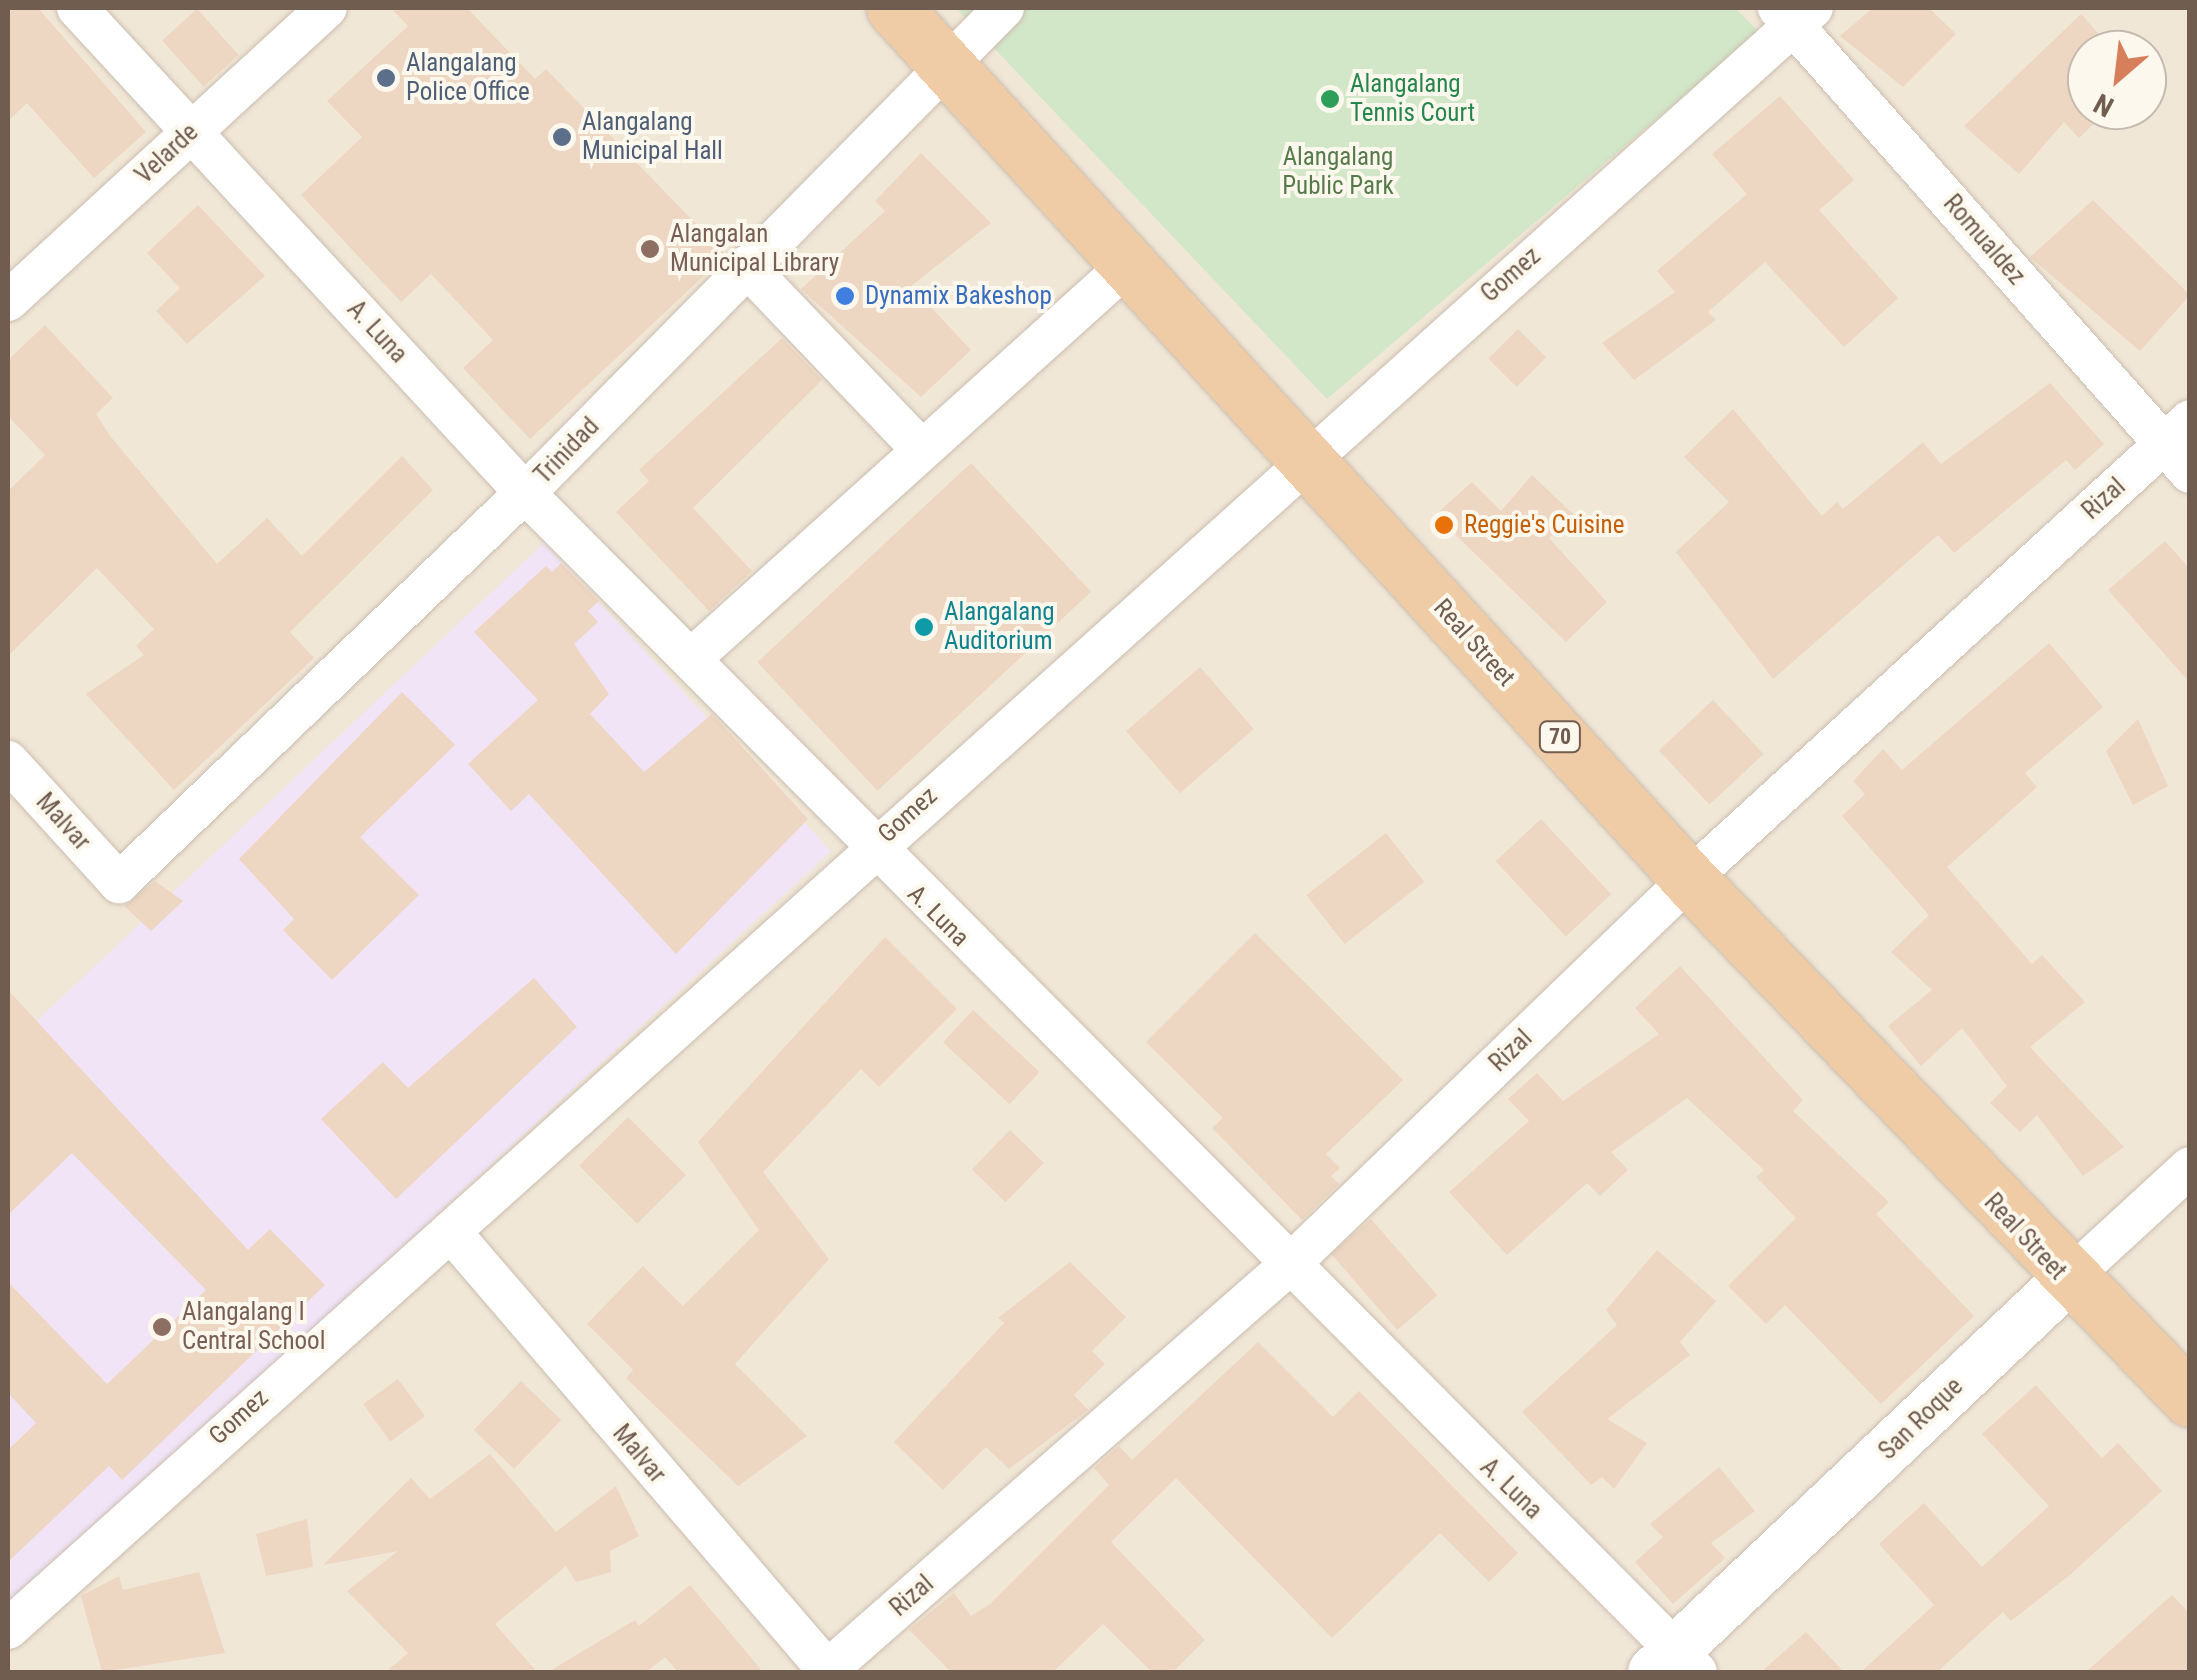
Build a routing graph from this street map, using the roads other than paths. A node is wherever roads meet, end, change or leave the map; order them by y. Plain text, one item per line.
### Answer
1 (77, 8) edge
2 (327, 8) edge
3 (894, 8) edge
4 (1004, 8) edge
5 (1795, 13) edge
6 (946, 61) junction
7 (192, 132) junction
8 (1128, 264) junction
9 (746, 266) junction
10 (8, 301) edge
11 (2181, 446) edge
12 (921, 449) junction
13 (1305, 457) junction
14 (525, 493) junction
15 (693, 658) junction
16 (8, 761) edge
17 (872, 848) junction
18 (1688, 879) junction
19 (119, 883) joint
20 (2190, 1167) edge
21 (451, 1232) junction
22 (1286, 1268) junction
23 (2066, 1281) junction
24 (2190, 1399) edge
25 (8, 1629) edge
26 (1675, 1665) edge
27 (827, 1672) edge

1 - 7 street, A. Luna
2 - 7 street, Velarde
3 - 6 highway, Real Street / 70
4 - 6 street, Trinidad
5 - 11 street, Romualdez
5 - 13 street, Gomez
6 - 8 highway, Real Street / 70
6 - 9 street, Trinidad
7 - 10 street, Velarde
7 - 14 street, A. Luna
8 - 12 street
8 - 13 highway, Real Street / 70
9 - 12 street
9 - 14 street, Trinidad
11 - 18 street, Rizal
12 - 15 street
13 - 17 street, Gomez
13 - 18 highway, Real Street / 70
14 - 15 street, A. Luna
14 - 19 street, Trinidad
15 - 17 street, A. Luna
16 - 19 street, Malvar
17 - 21 street, Gomez
17 - 22 street, A. Luna
18 - 22 street, Rizal
18 - 23 highway, Real Street / 70
20 - 23 street, San Roque
21 - 25 street, Gomez
21 - 27 street, Malvar
22 - 26 street, A. Luna
22 - 27 street, Rizal
23 - 24 highway, Real Street / 70
23 - 26 street, San Roque

